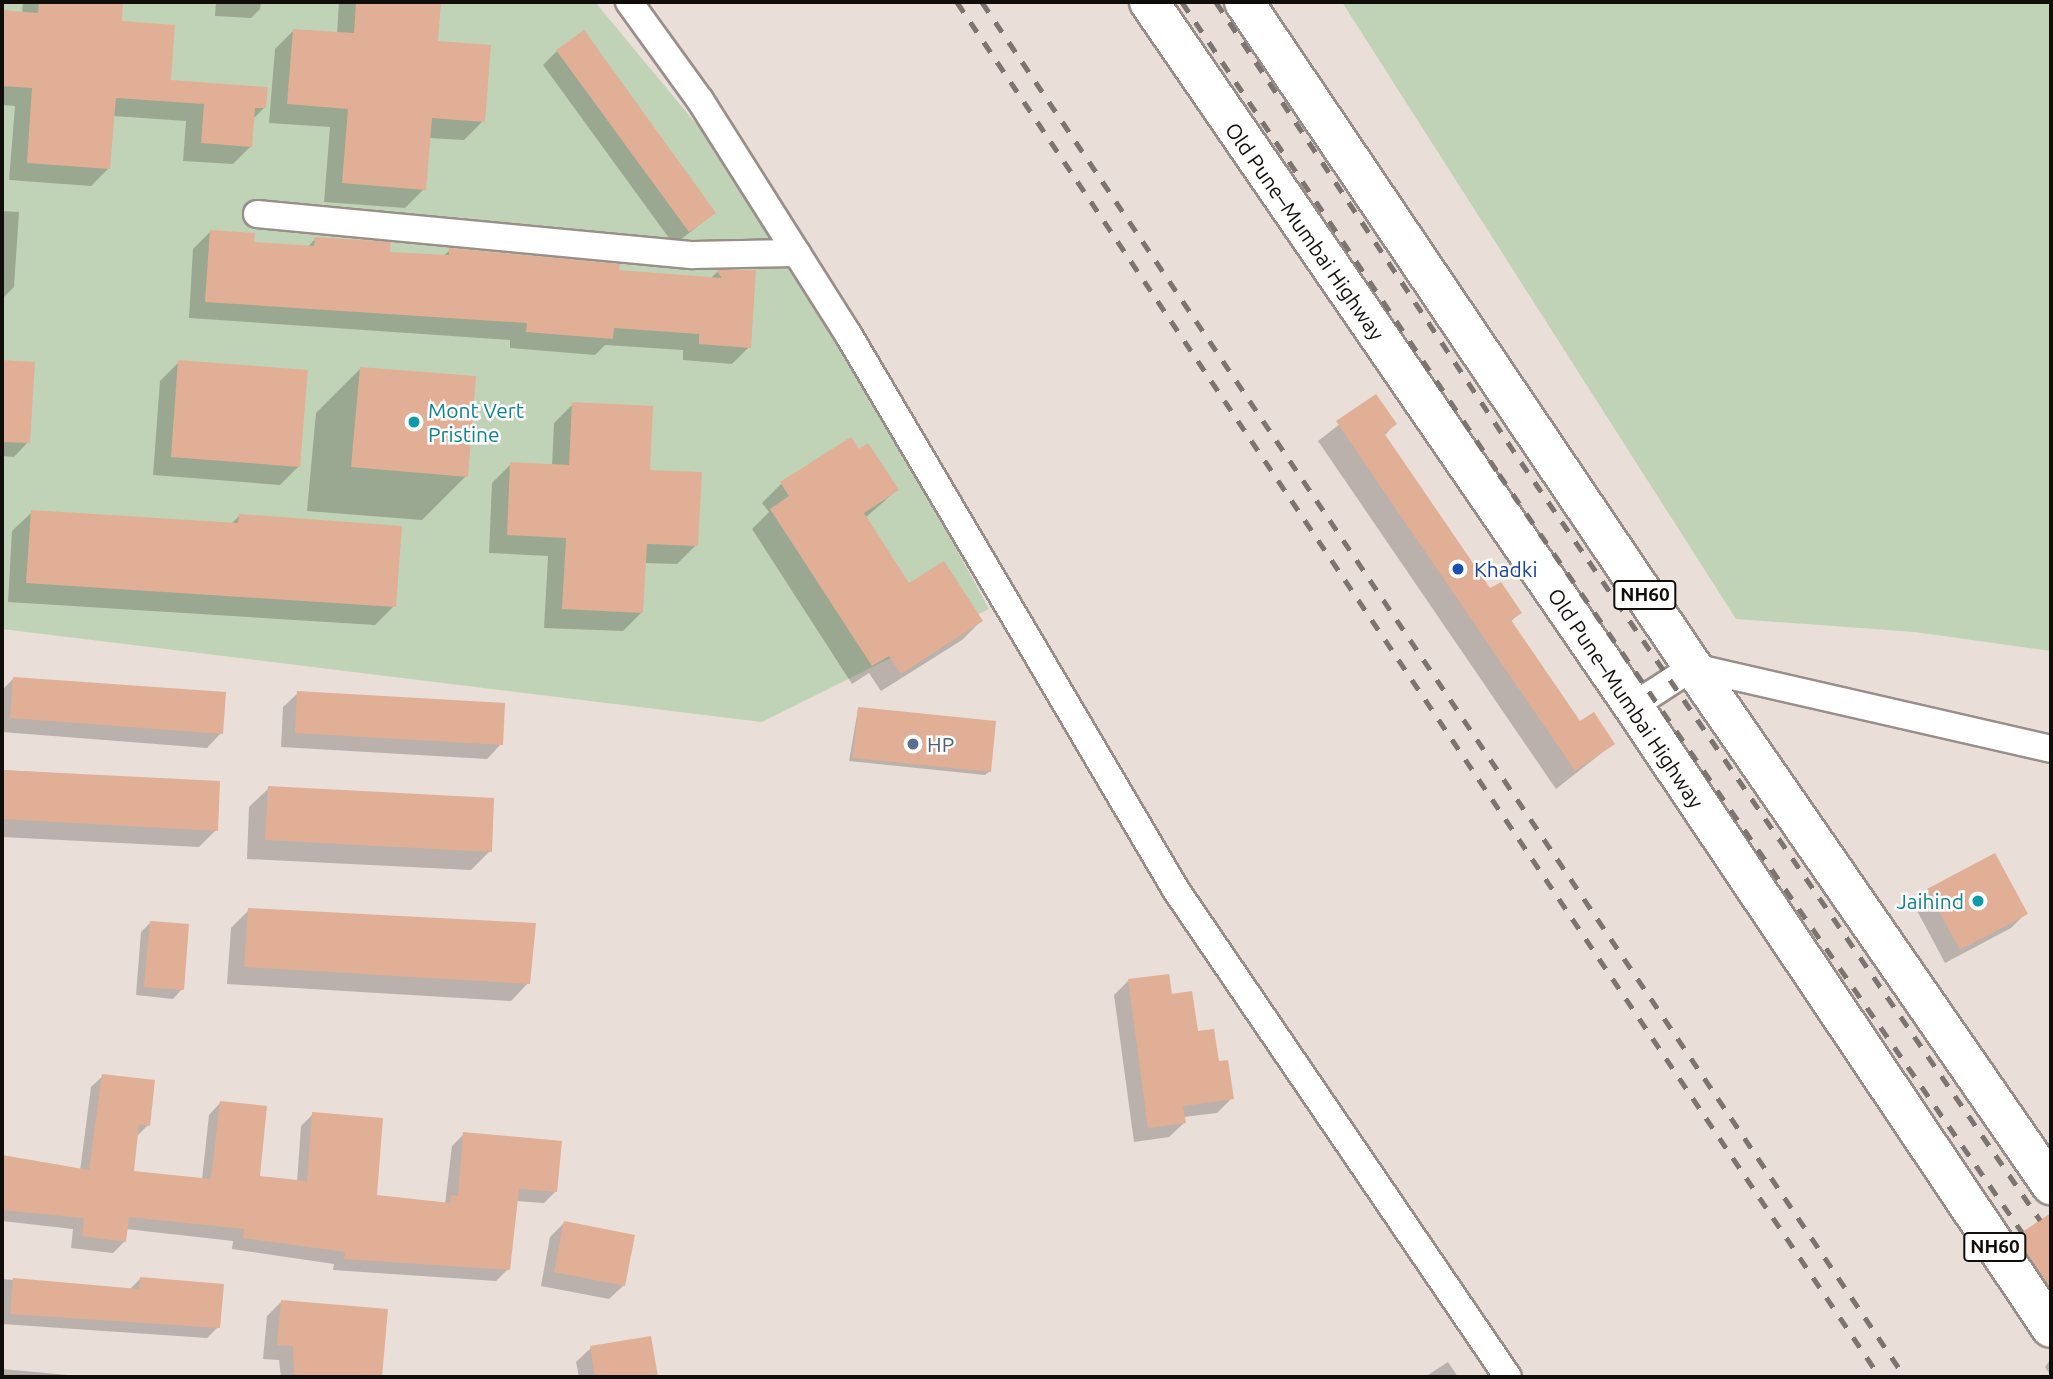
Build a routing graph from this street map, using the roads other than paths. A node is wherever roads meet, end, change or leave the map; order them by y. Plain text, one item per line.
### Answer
1 (629, 2) edge
2 (1149, 2) edge
3 (1244, 2) edge
4 (257, 214) dead end
5 (797, 253) junction
6 (1693, 667) junction
7 (1633, 706) junction
8 (2051, 749) edge
9 (2051, 1185) edge
10 (2051, 1328) edge
11 (1508, 1377) edge

1 - 5 street
2 - 7 highway, Old Pune–Mumbai Highway / NH60
3 - 6 highway, NH60
4 - 5 street
5 - 11 street
6 - 7 street
6 - 8 street
6 - 9 highway, NH60
7 - 10 highway, Old Pune–Mumbai Highway / NH60

